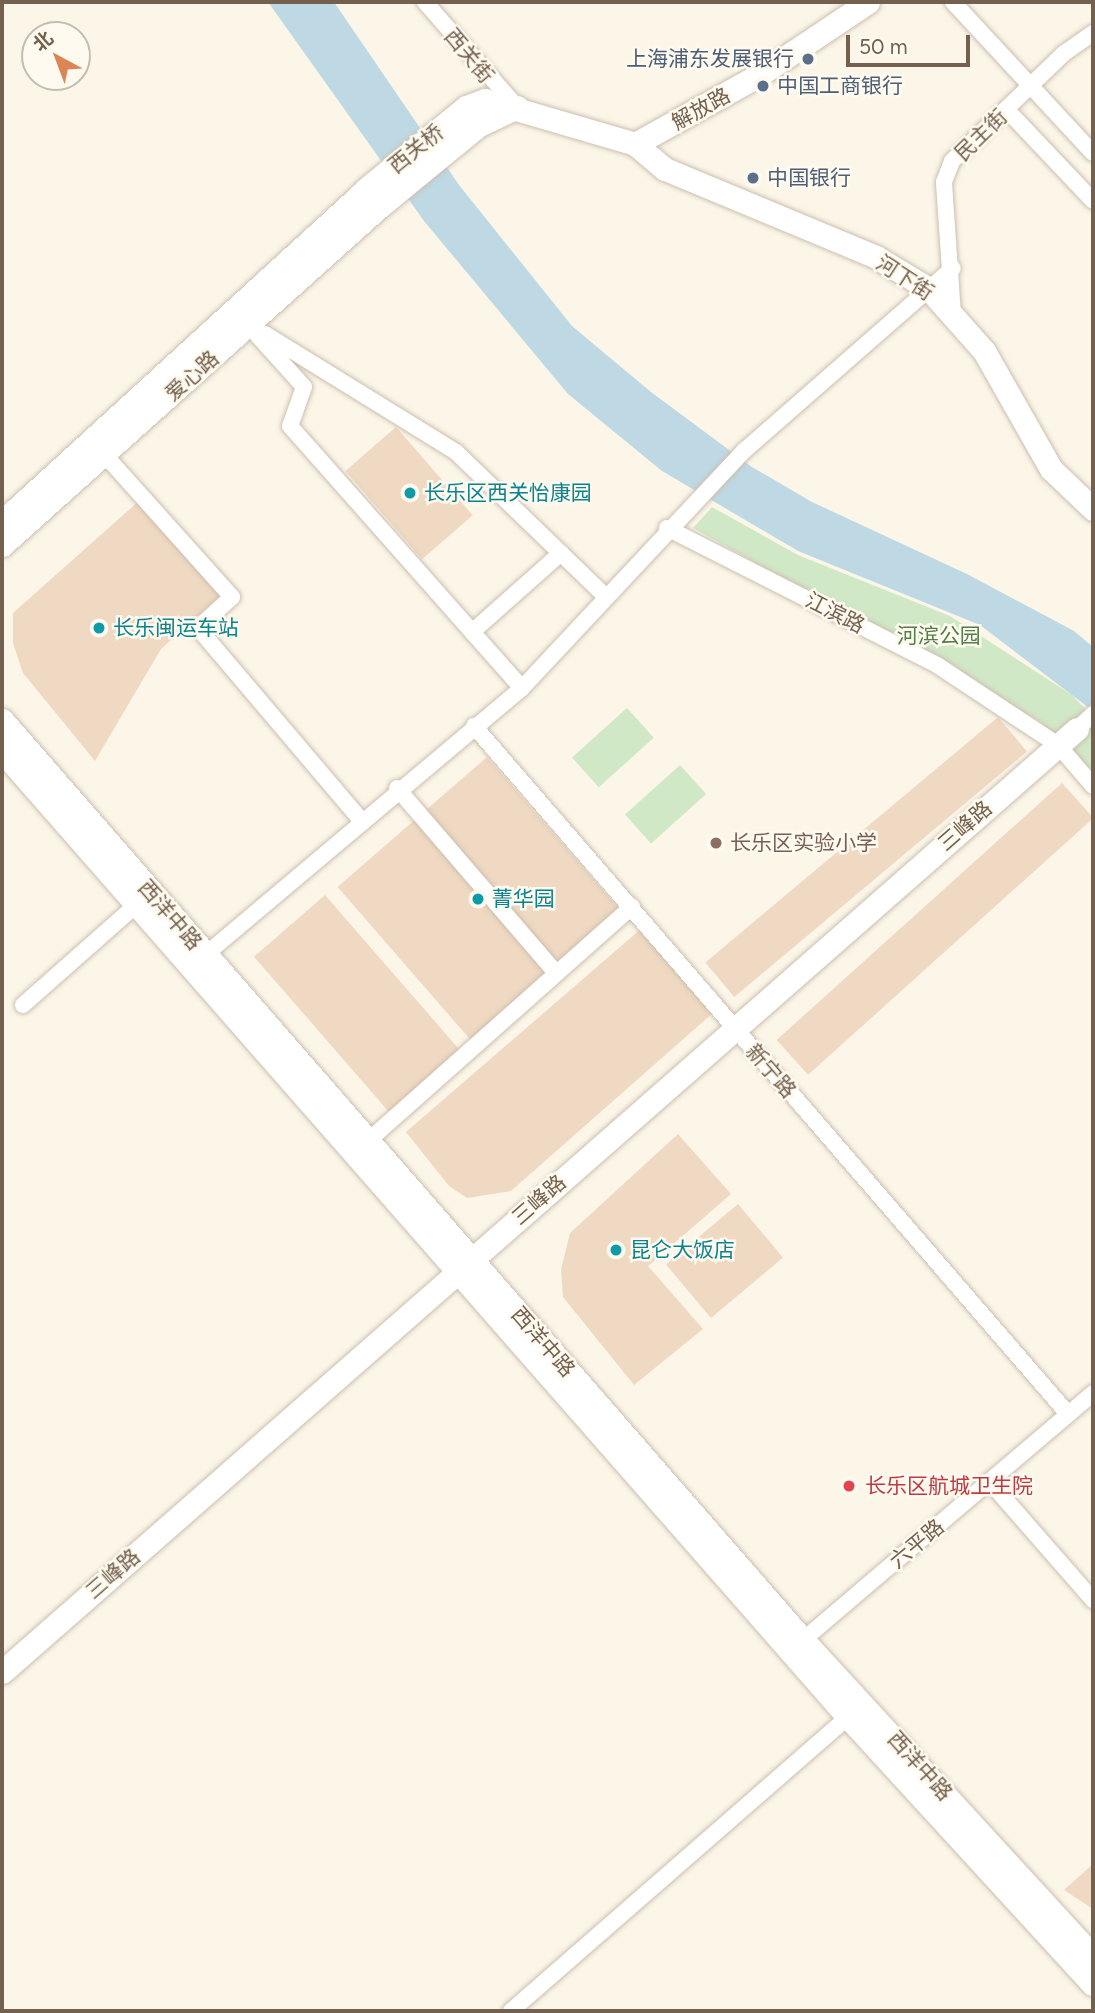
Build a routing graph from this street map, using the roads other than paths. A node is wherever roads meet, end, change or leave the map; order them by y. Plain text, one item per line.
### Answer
1 (425, 2) edge
2 (868, 2) edge
3 (953, 2) edge
4 (1093, 33) edge
5 (1034, 84) junction
6 (517, 107) junction
7 (1007, 110) junction
8 (635, 144) junction
9 (1093, 153) edge
10 (373, 198) joint
11 (1093, 201) edge
12 (953, 268) junction
13 (929, 289) junction
14 (953, 315) junction
15 (242, 318) junction
16 (104, 454) junction
17 (1093, 509) edge
18 (2, 522) edge
19 (667, 528) junction
20 (2, 545) edge
21 (561, 553) junction
22 (605, 596) junction
23 (472, 632) junction
24 (522, 688) junction
25 (2, 720) edge
26 (1085, 722) edge
27 (474, 726) junction
28 (1058, 745) junction
29 (2, 751) edge
30 (1093, 786) edge
31 (397, 788) junction
32 (360, 820) junction
33 (143, 899) junction
34 (632, 907) junction
35 (205, 955) junction
36 (556, 973) junction
37 (23, 1005) dead end
38 (734, 1028) junction
39 (368, 1142) junction
40 (464, 1266) junction
41 (1093, 1393) edge
42 (1068, 1415) junction
43 (990, 1482) junction
44 (1093, 1600) edge
45 (803, 1640) junction
46 (2, 1672) edge
47 (855, 1710) junction
48 (1093, 1956) edge
49 (1093, 1984) edge
50 (511, 2011) edge

1 - 6 street, 西关街
2 - 8 main road, 解放路
3 - 5 street
4 - 5 street, 民主街
5 - 7 street, 民主街
5 - 9 street
6 - 8 main road
6 - 10 main road, 西关桥
7 - 11 street
7 - 12 street, 民主街
8 - 13 main road, 河下街
10 - 15 main road, 爱心路
12 - 13 street
12 - 14 street, 民主街
13 - 14 main road, 河下街
13 - 19 street
14 - 17 main road, 河下街
15 - 16 main road, 爱心路
15 - 18 main road, 爱心路
15 - 21 street
15 - 23 street
16 - 20 main road, 爱心路
16 - 32 street
19 - 22 street
19 - 28 street, 江滨路
21 - 22 street
21 - 23 street
22 - 24 street
23 - 24 street
24 - 27 street
25 - 33 main road, 西洋中路
26 - 28 main road, 三峰路
27 - 31 street
27 - 34 street, 新宁路
28 - 30 street, 江滨路
28 - 38 main road, 三峰路
29 - 33 main road, 西洋中路
31 - 32 street
31 - 36 street
32 - 35 street
33 - 35 main road, 西洋中路
33 - 37 street
33 - 40 main road, 西洋中路
34 - 36 street
34 - 38 street, 新宁路
35 - 39 main road, 西洋中路
36 - 39 street
38 - 40 main road, 三峰路
38 - 42 street, 新宁路
39 - 40 main road, 西洋中路
40 - 45 main road, 西洋中路
40 - 46 main road, 三峰路
40 - 47 main road, 西洋中路
41 - 42 street, 六平路
42 - 43 street, 六平路
43 - 44 street
43 - 45 street, 六平路
45 - 47 main road, 西洋中路
47 - 48 main road, 西洋中路
47 - 49 main road, 西洋中路
47 - 50 street

